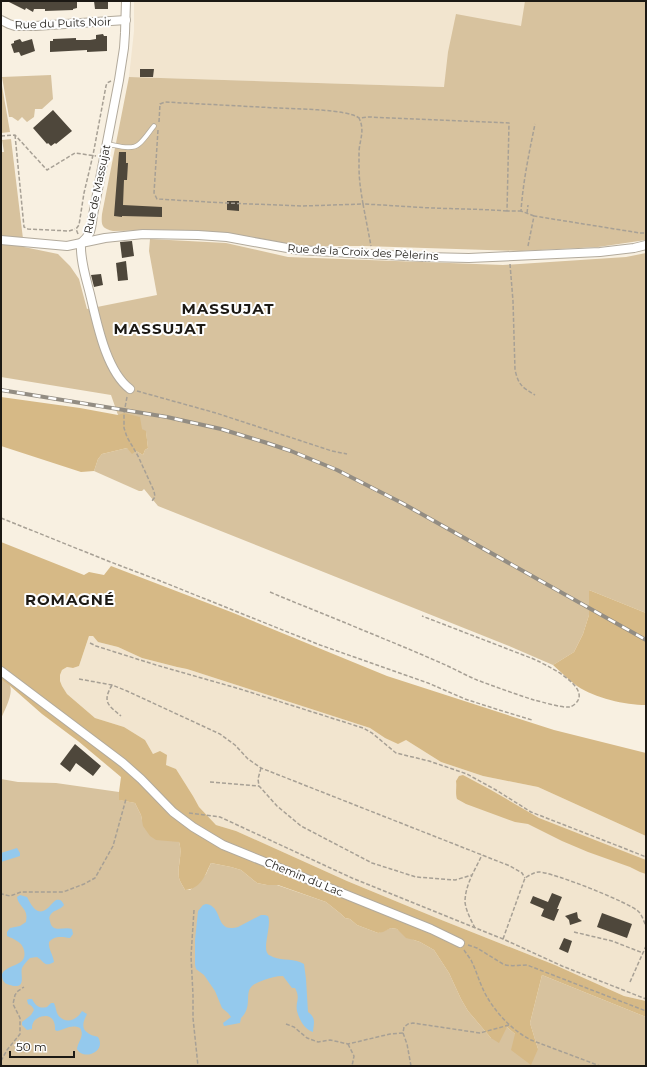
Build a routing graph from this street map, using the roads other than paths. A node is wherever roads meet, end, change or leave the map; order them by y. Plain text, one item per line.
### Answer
1 (126, 1) edge
2 (1, 20) edge
3 (126, 20) junction
4 (154, 126) dead end
5 (106, 143) junction
6 (1, 240) edge
7 (81, 243) junction
8 (646, 245) edge
9 (130, 389) road end
10 (1, 671) edge
11 (460, 943) road end

1 - 3 street, Rue de Massujat
2 - 3 street, Rue du Puits Noir
3 - 5 street, Rue de Massujat
4 - 5 lane
5 - 7 street, Rue de Massujat
6 - 7 street, Rue de la Croix des Pèlerins
7 - 8 street, Rue de la Croix des Pèlerins
7 - 9 street, Rue de Massujat
10 - 11 street, Chemin du Lac

